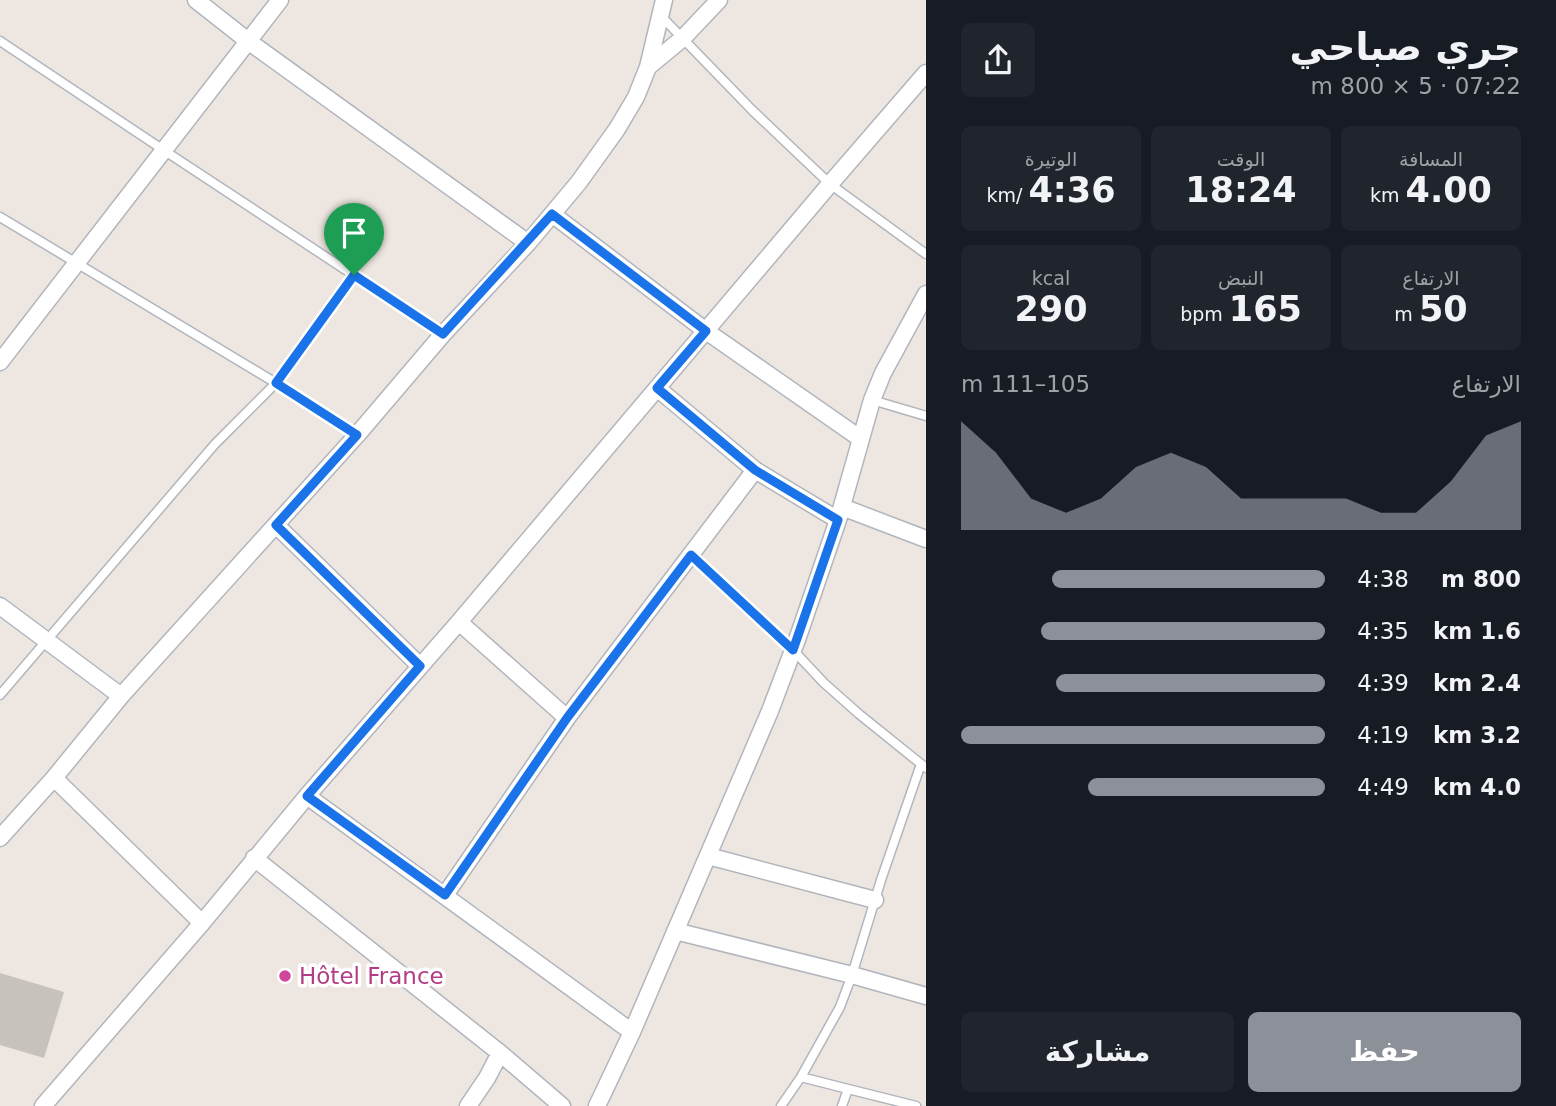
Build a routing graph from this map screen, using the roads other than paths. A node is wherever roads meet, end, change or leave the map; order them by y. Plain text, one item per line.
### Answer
1 (195, 0) edge
2 (280, 0) edge
3 (719, 0) edge
4 (662, 8) edge
5 (683, 38) junction
6 (0, 41) edge
7 (248, 41) junction
8 (648, 66) junction
9 (926, 73) edge
10 (165, 151) junction
11 (830, 184) junction
12 (552, 214) junction
13 (0, 217) edge
14 (528, 243) junction
15 (926, 254) edge
16 (76, 263) junction
17 (354, 275) junction
18 (926, 294) edge
19 (706, 331) junction
20 (443, 334) junction
21 (0, 362) edge
22 (276, 383) junction
23 (657, 388) junction
24 (872, 400) junction
25 (926, 416) edge
26 (357, 435) junction
27 (861, 439) junction
28 (755, 470) junction
29 (840, 514) junction
30 (276, 525) junction
31 (926, 539) edge
32 (691, 555) junction
33 (0, 607) edge
34 (459, 622) junction
35 (47, 642) junction
36 (793, 650) junction
37 (420, 666) junction
38 (0, 695) edge
39 (121, 696) junction
40 (567, 718) junction
41 (923, 766) edge
42 (54, 778) junction
43 (307, 796) junction
44 (0, 838) edge
45 (708, 856) junction
46 (254, 858) junction
47 (445, 895) junction
48 (875, 900) junction
49 (202, 923) junction
50 (676, 931) junction
51 (852, 975) junction
52 (926, 996) edge
53 (632, 1032) junction
54 (500, 1054) junction
55 (801, 1077) junction
56 (848, 1089) junction
57 (43, 1106) edge
58 (468, 1106) edge
59 (562, 1106) edge
60 (597, 1106) edge
61 (781, 1106) edge
62 (842, 1106) edge
63 (916, 1106) edge

1 - 7 street
2 - 7 street
3 - 5 street
4 - 5 lane
4 - 8 street
5 - 8 street
5 - 11 lane
6 - 10 lane
7 - 10 street
7 - 14 street
8 - 12 street
9 - 11 street
10 - 16 street
10 - 17 lane
11 - 15 lane
11 - 19 street
12 - 14 street
12 - 19 street
13 - 16 lane
14 - 20 street
16 - 21 street
16 - 22 lane
17 - 20 lane
17 - 22 lane
18 - 24 street
19 - 23 street
19 - 27 street
20 - 26 street
22 - 26 lane
22 - 35 lane
23 - 28 street
23 - 34 street
24 - 25 lane
24 - 27 street
26 - 30 street
27 - 29 street
28 - 29 street
28 - 32 street
29 - 31 street
29 - 36 street
30 - 37 street
30 - 39 street
32 - 36 lane
32 - 40 street
33 - 35 street
34 - 37 street
34 - 40 street
35 - 38 lane
35 - 39 street
36 - 41 lane
36 - 45 street
37 - 43 street
39 - 42 street
40 - 47 street
41 - 48 lane
42 - 44 street
42 - 49 street
43 - 46 street
43 - 47 street
45 - 48 street
45 - 50 street
46 - 49 street
46 - 54 street
47 - 53 street
48 - 51 lane
49 - 57 street
50 - 51 street
50 - 53 street
51 - 52 street
51 - 55 lane
53 - 60 street
54 - 58 street
54 - 59 street
55 - 56 lane
55 - 61 lane
56 - 62 lane
56 - 63 lane

